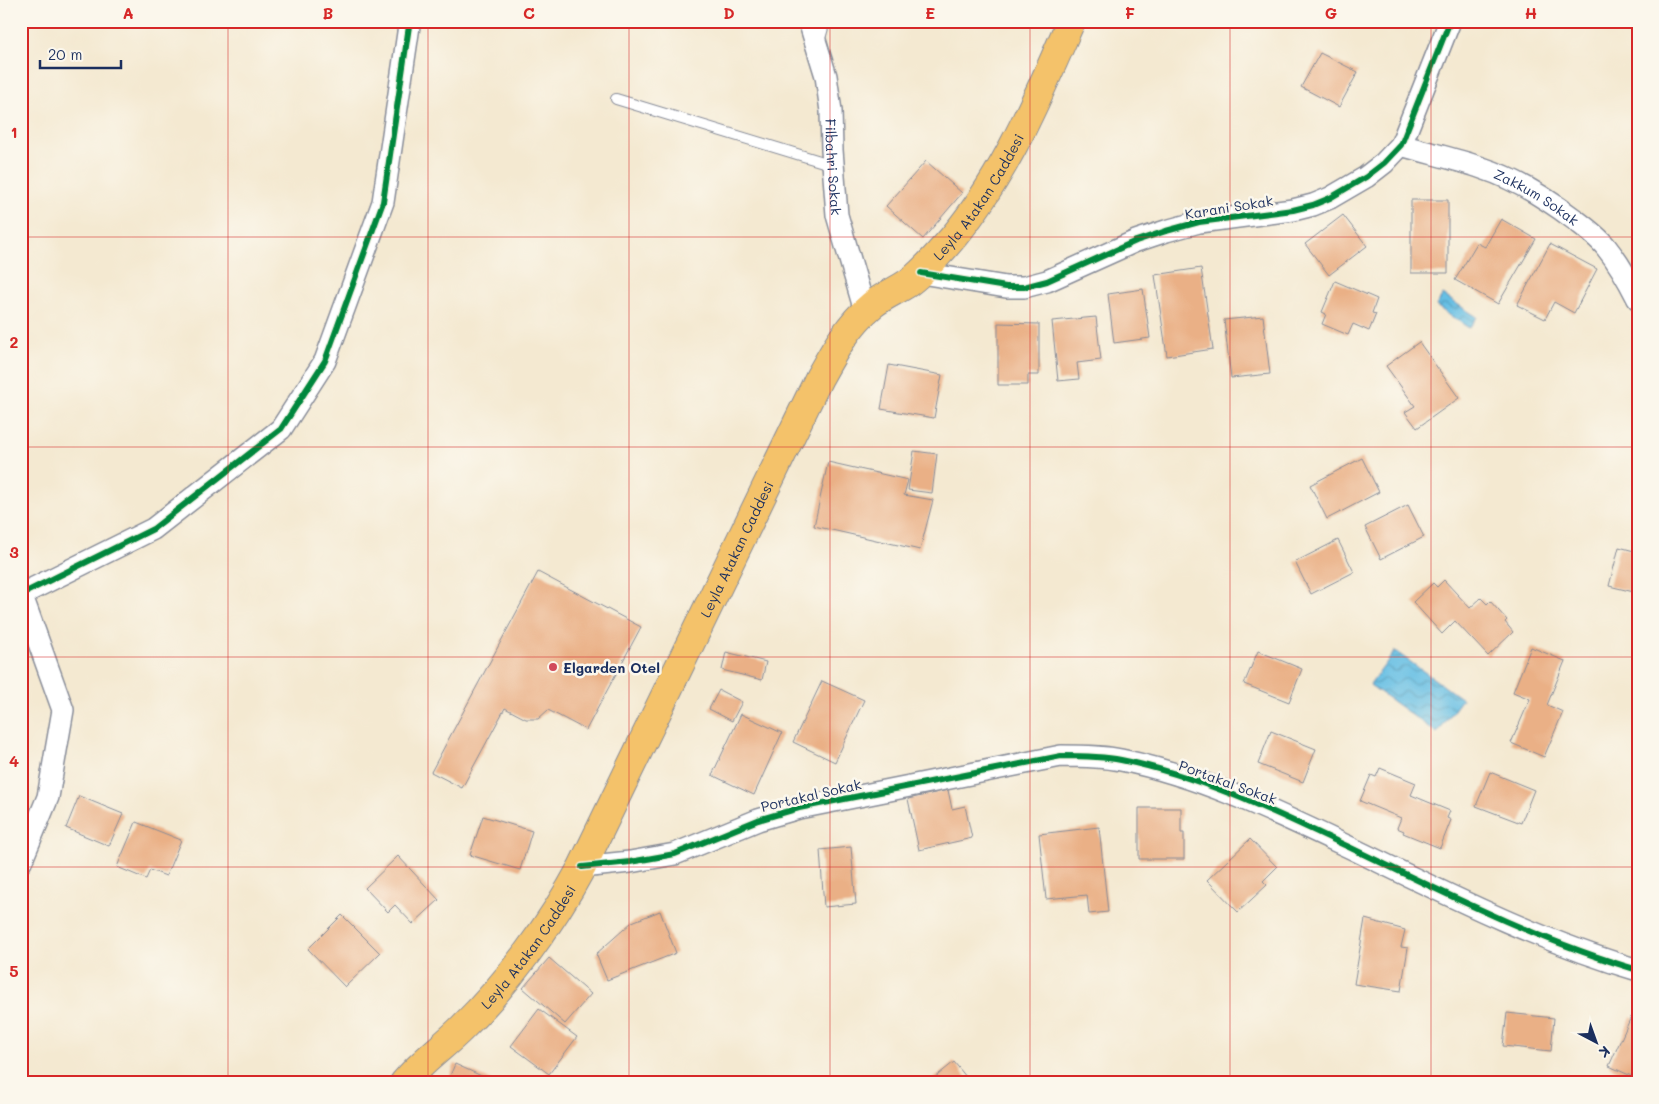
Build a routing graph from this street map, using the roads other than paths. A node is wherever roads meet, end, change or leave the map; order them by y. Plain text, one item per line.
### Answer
1 (408, 21) edge
2 (809, 21) edge
3 (825, 21) edge
4 (1071, 21) edge
5 (1450, 21) edge
6 (817, 48) junction
7 (616, 99) dead end
8 (1401, 145) junction
9 (833, 166) junction
10 (920, 273) junction
11 (1638, 299) edge
12 (866, 311) junction
13 (22, 594) edge
14 (21, 862) edge
15 (582, 867) junction
16 (1638, 970) edge
17 (404, 1083) edge

1 - 13 street
2 - 6 street, Filbahri Sokak
3 - 6 lane
4 - 10 main road, Leyla Atakan Caddesi
5 - 8 street, Karani Sokak
6 - 9 street, Filbahri Sokak
7 - 9 lane
8 - 10 street, Karani Sokak
8 - 11 street, Zakkum Sokak
9 - 12 street, Filbahri Sokak
10 - 12 main road, Leyla Atakan Caddesi
12 - 15 main road, Leyla Atakan Caddesi
13 - 14 street
15 - 16 street, Portakal Sokak
15 - 17 main road, Leyla Atakan Caddesi

